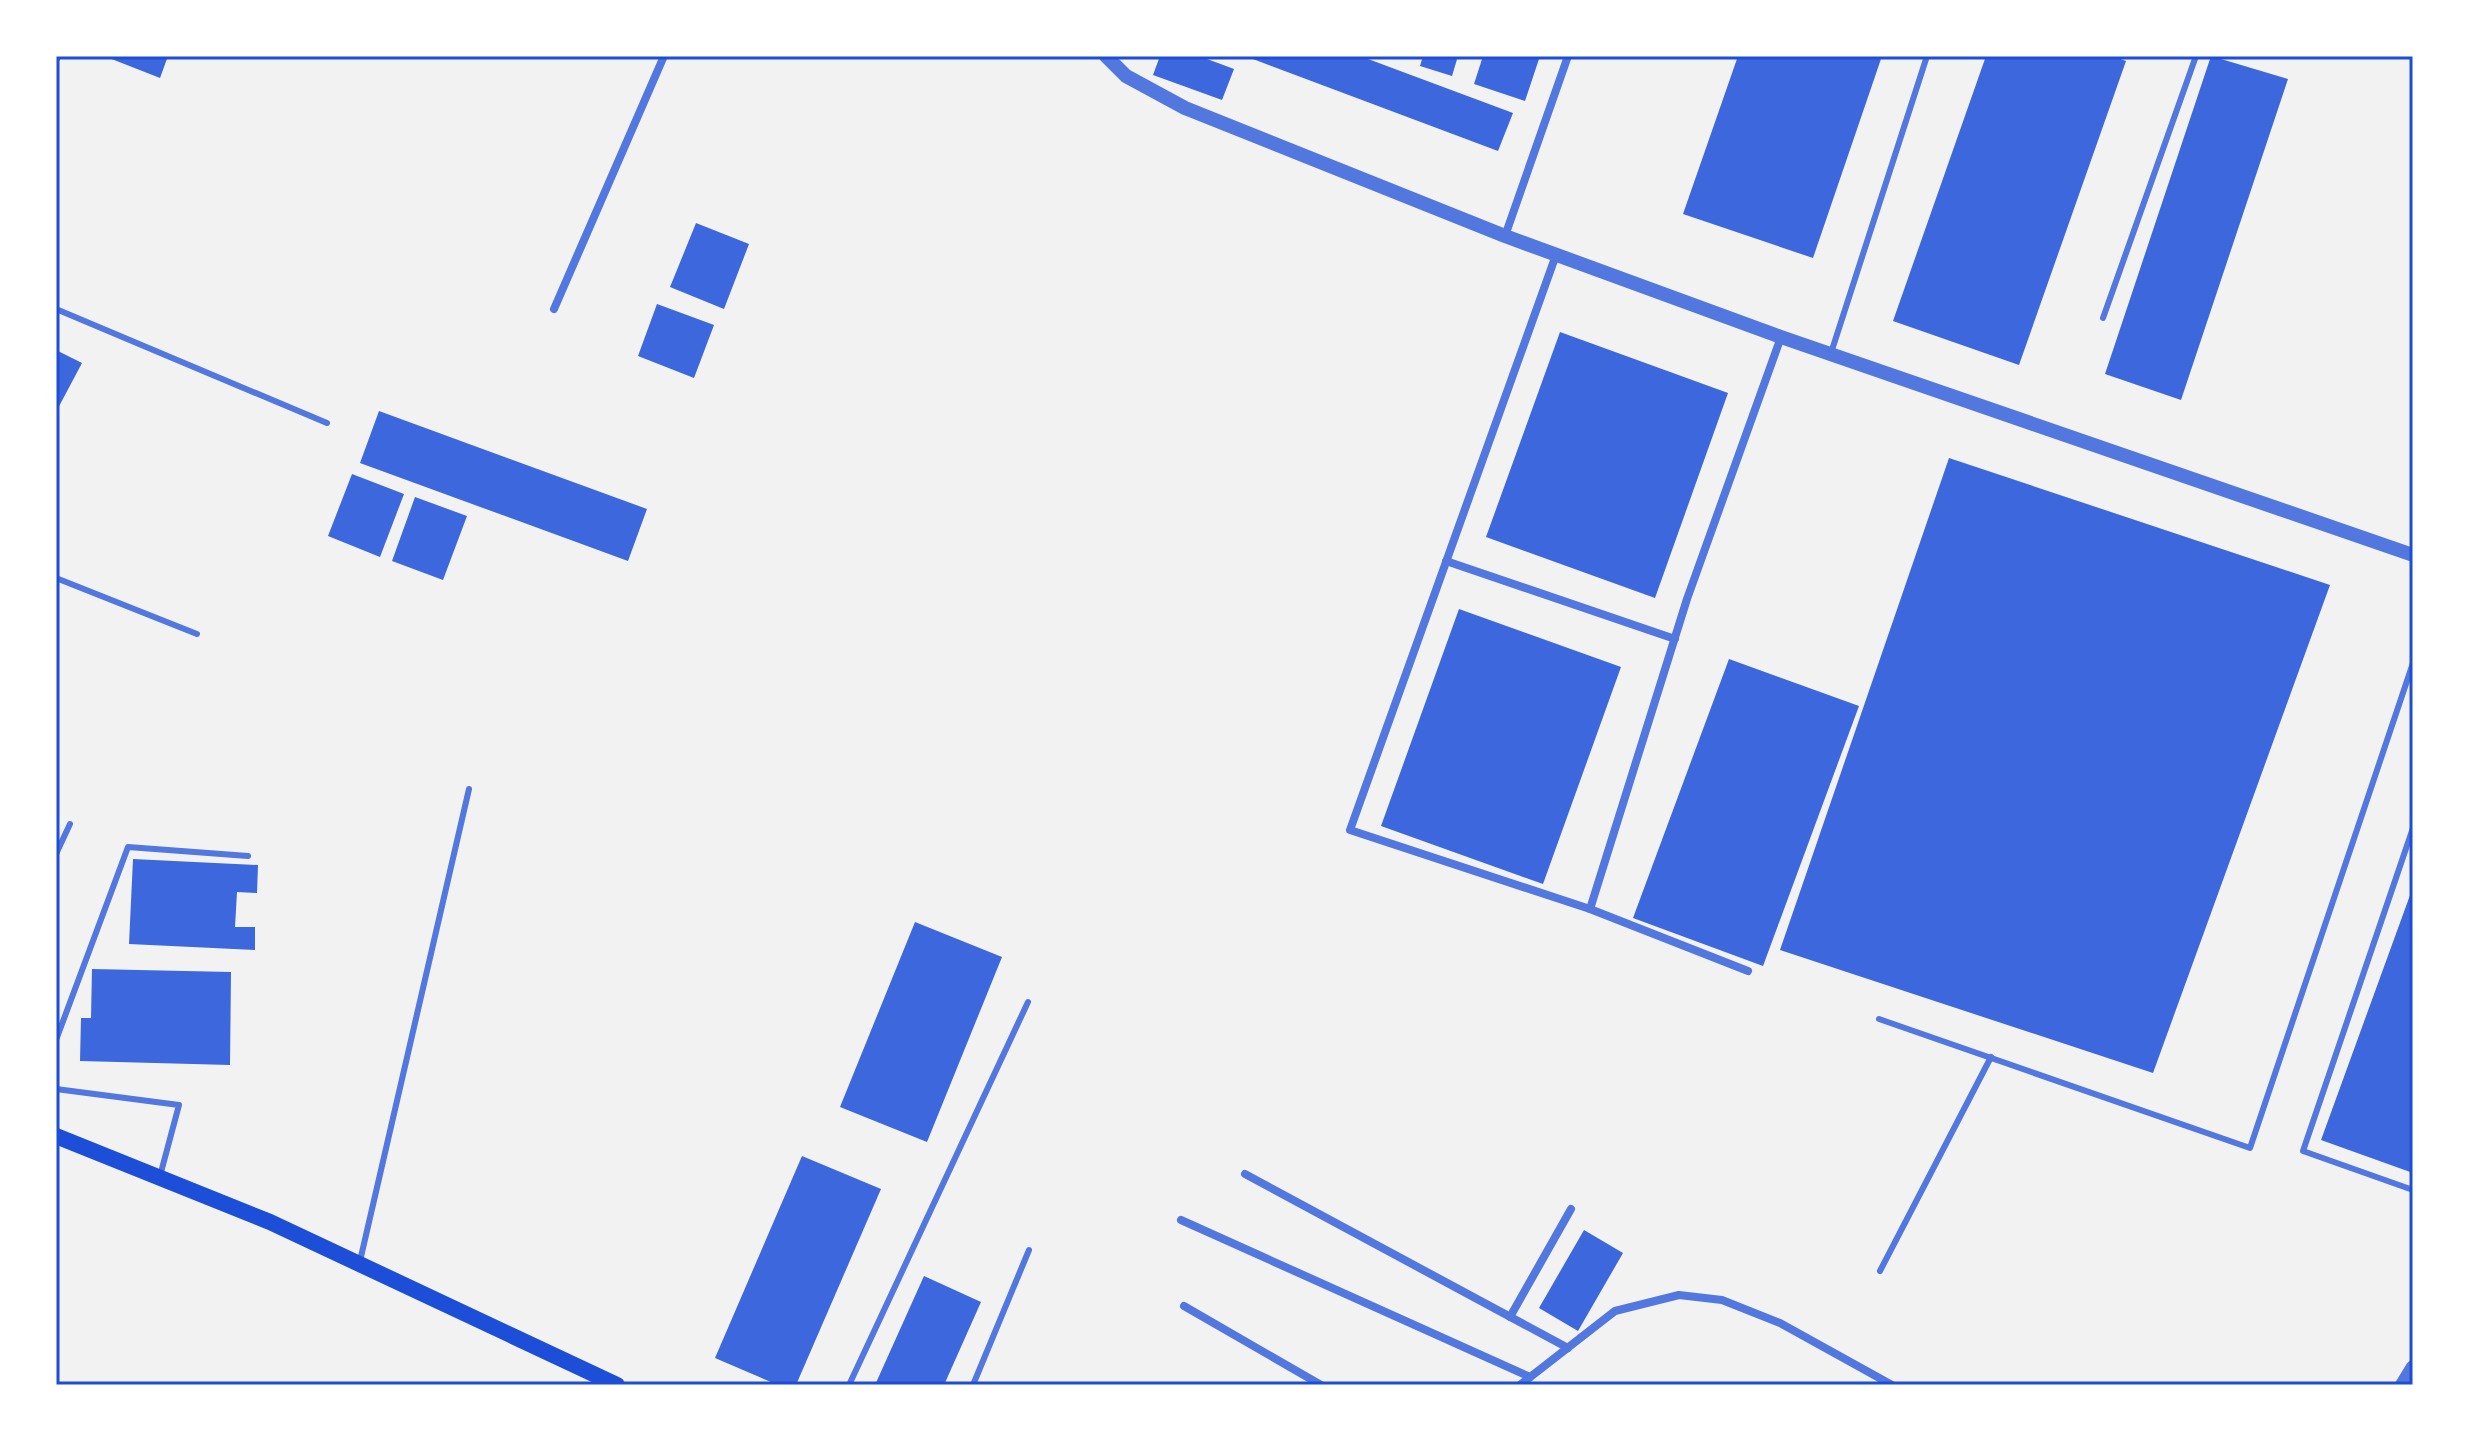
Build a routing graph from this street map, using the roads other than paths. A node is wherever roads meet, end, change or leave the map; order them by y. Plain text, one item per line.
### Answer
1 (664, 56) edge
2 (1106, 56) edge
3 (1568, 56) edge
4 (1927, 56) edge
5 (2196, 56) edge
6 (2361, 56) edge
7 (2368, 56) edge
8 (1505, 236) junction
9 (1556, 255) junction
10 (56, 309) edge
11 (554, 309) dead end
12 (2103, 318) dead end
13 (1781, 337) junction
14 (1831, 353) junction
15 (327, 423) dead end
16 (2413, 555) edge
17 (1446, 561) junction
18 (56, 578) edge
19 (197, 634) dead end
20 (1675, 639) junction
21 (2413, 663) edge
22 (469, 789) dead end
23 (70, 824) dead end
24 (2413, 828) edge
25 (56, 854) edge
26 (248, 856) dead end
27 (1590, 909) junction
28 (1748, 971) dead end
29 (1028, 1002) dead end
30 (1879, 1019) dead end
31 (56, 1040) edge
32 (1991, 1057) junction
33 (56, 1089) edge
34 (56, 1136) edge
35 (1245, 1174) dead end
36 (160, 1176) junction
37 (2413, 1190) edge
38 (1571, 1209) dead end
39 (1181, 1220) dead end
40 (1029, 1250) dead end
41 (359, 1264) junction
42 (1880, 1271) dead end
43 (1184, 1306) dead end
44 (1510, 1317) junction
45 (1568, 1348) junction
46 (2413, 1367) edge
47 (1530, 1377) junction
48 (617, 1385) edge
49 (849, 1385) edge
50 (973, 1385) edge
51 (1321, 1385) edge
52 (1520, 1385) edge
53 (1892, 1385) edge
54 (2402, 1385) edge

1 - 11 street
2 - 8 street
3 - 8 street
4 - 14 lane
5 - 12 lane
6 - 7 lane
8 - 9 street
9 - 13 street
9 - 17 street
10 - 15 lane
13 - 14 street
13 - 20 street
14 - 16 street
17 - 20 street
17 - 27 street
18 - 19 lane
20 - 27 street
21 - 32 lane
22 - 41 lane
23 - 25 lane
24 - 37 lane
26 - 31 lane
27 - 28 street
29 - 49 lane
30 - 32 lane
32 - 42 lane
33 - 36 lane
34 - 36 main road
35 - 44 street
36 - 41 main road
38 - 44 street
39 - 47 street
40 - 50 lane
41 - 48 main road
43 - 51 street
44 - 45 street
45 - 47 street
45 - 53 street
46 - 54 street
47 - 52 street

